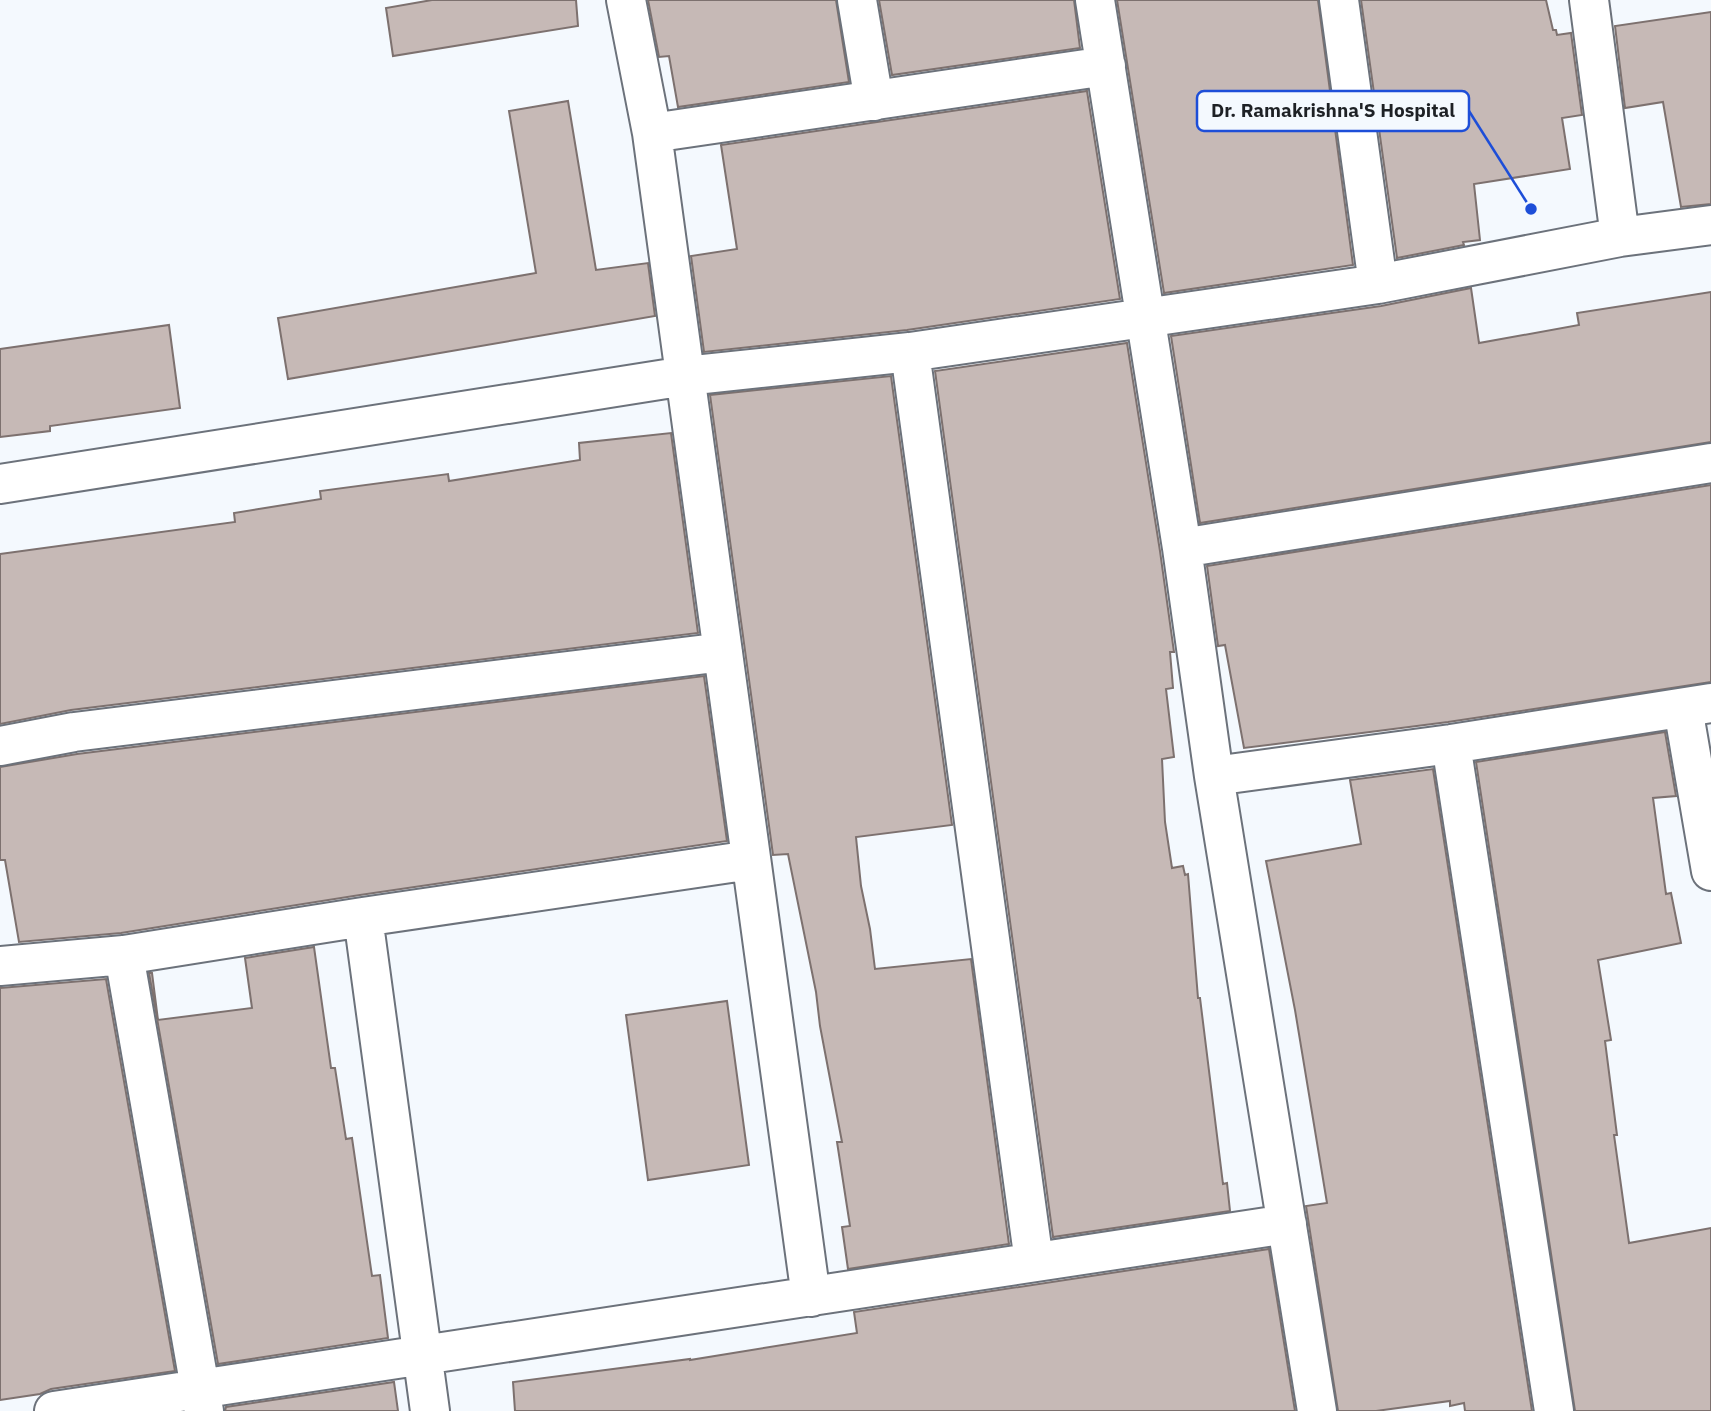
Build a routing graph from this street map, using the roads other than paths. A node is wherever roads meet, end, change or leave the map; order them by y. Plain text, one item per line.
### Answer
1 (626, 0) edge
2 (857, 0) edge
3 (1095, 0) edge
4 (1339, 0) edge
5 (1589, 0) edge
6 (1106, 66) junction
7 (874, 101) junction
8 (652, 133) junction
9 (1711, 225) edge
10 (1620, 237) junction
11 (1378, 284) junction
12 (1145, 319) junction
13 (910, 352) junction
14 (685, 376) junction
15 (1711, 463) edge
16 (0, 484) edge
17 (1182, 548) junction
18 (723, 652) junction
19 (1697, 706) edge
20 (1451, 744) junction
21 (0, 746) edge
22 (1214, 776) junction
23 (751, 860) junction
24 (1711, 871) edge
25 (363, 917) junction
26 (124, 955) junction
27 (0, 966) edge
28 (1287, 1224) junction
29 (1034, 1262) junction
30 (811, 1297) junction
31 (422, 1355) junction
32 (202, 1400) edge
33 (54, 1411) edge
34 (430, 1411) edge
35 (1317, 1411) edge
36 (1553, 1411) edge

1 - 8 street
2 - 7 street
3 - 6 street
4 - 11 street
5 - 10 street
6 - 7 street
6 - 12 street
7 - 8 street
8 - 14 street
9 - 10 street
10 - 11 street
11 - 12 street
12 - 13 street
12 - 17 street
13 - 14 street
13 - 29 street
14 - 16 street
14 - 18 street
15 - 17 street
17 - 22 street
18 - 21 street
18 - 23 street
19 - 20 street
19 - 24 street
20 - 22 street
20 - 36 street
22 - 28 street
23 - 25 street
23 - 30 street
25 - 26 street
25 - 31 street
26 - 27 street
26 - 32 street
28 - 29 street
28 - 35 street
29 - 30 street
30 - 31 street
31 - 32 street
31 - 34 street
32 - 33 street

